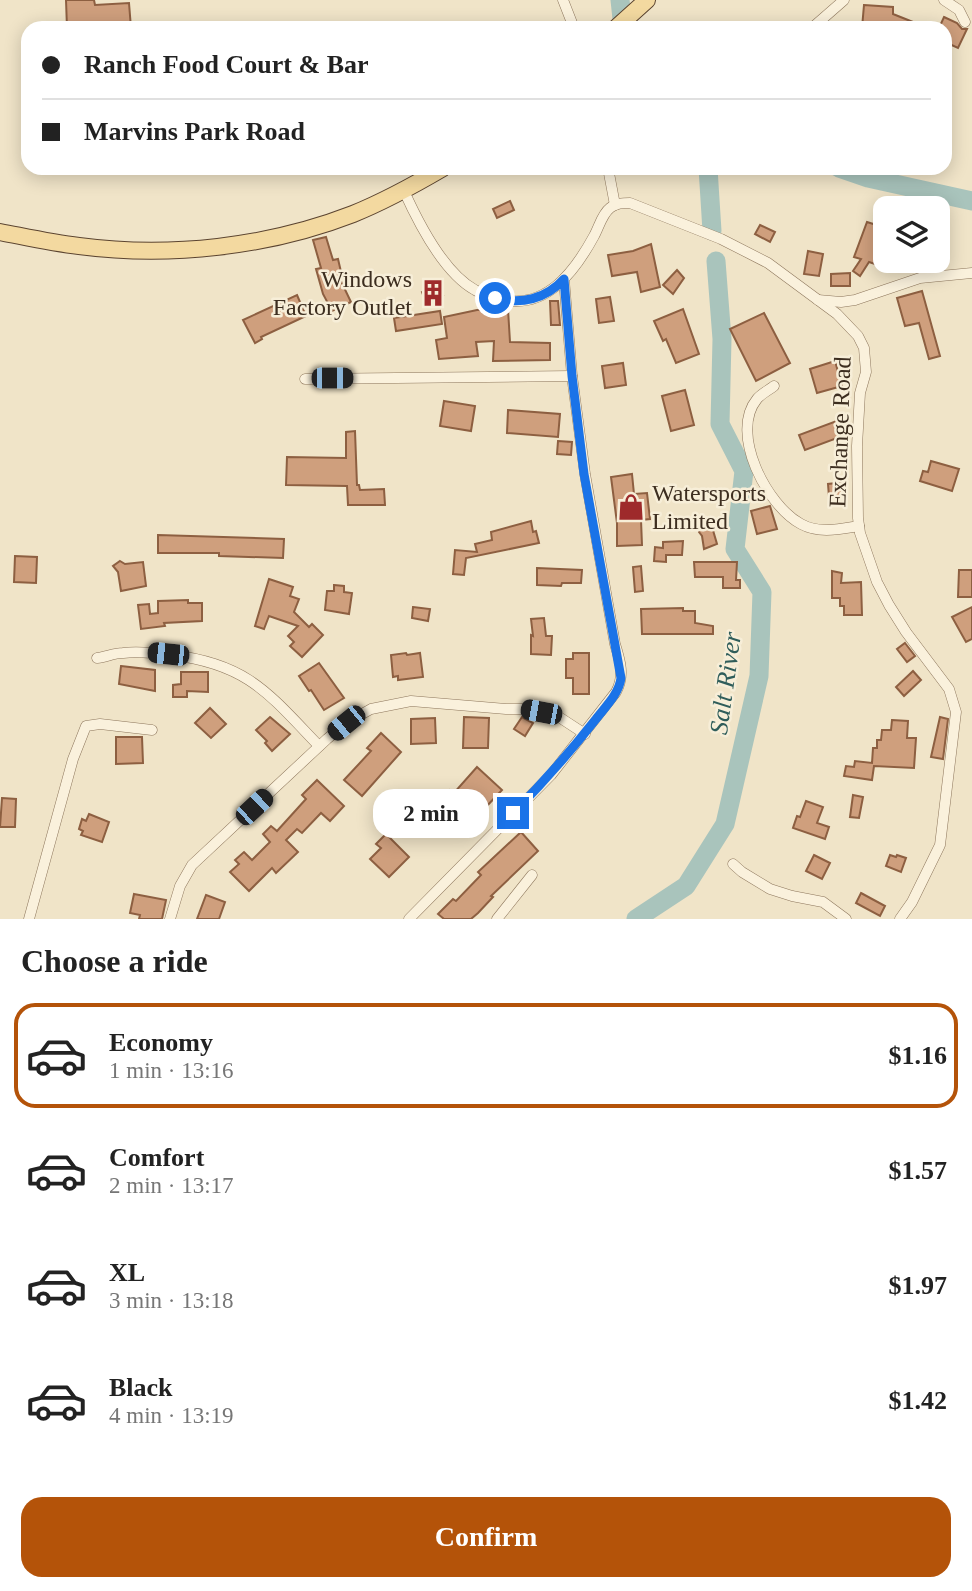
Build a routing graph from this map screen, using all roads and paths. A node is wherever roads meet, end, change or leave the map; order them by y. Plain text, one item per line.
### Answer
1 (563, 0) edge
2 (844, 0) edge
3 (944, 0) edge
4 (647, 1) edge
5 (571, 21) edge
6 (624, 21) edge
7 (820, 21) edge
8 (965, 22) dead end
9 (431, 175) edge
10 (609, 175) edge
11 (404, 191) junction
12 (615, 205) junction
13 (0, 232) edge
14 (972, 273) edge
15 (564, 279) junction
16 (818, 300) junction
17 (572, 376) junction
18 (305, 379) dead end
19 (774, 386) dead end
20 (859, 526) junction
21 (97, 658) dead end
22 (152, 730) dead end
23 (584, 734) junction
24 (319, 746) junction
25 (733, 864) dead end
26 (532, 875) dead end
27 (29, 919) edge
28 (170, 919) edge
29 (409, 919) edge
30 (497, 919) edge
31 (846, 919) edge
32 (900, 919) edge

1 - 5 street
2 - 7 street
3 - 8 street
4 - 6 main road
9 - 11 main road
10 - 12 street
11 - 13 main road
11 - 15 street
12 - 15 street
12 - 16 street, Exchange Road
14 - 16 street
15 - 17 street
16 - 20 street, Exchange Road
17 - 18 street
17 - 23 street
19 - 20 street
20 - 32 street, Exchange Road
21 - 24 street
22 - 27 street
23 - 24 street
23 - 29 street
24 - 28 street
25 - 31 street
26 - 30 street

